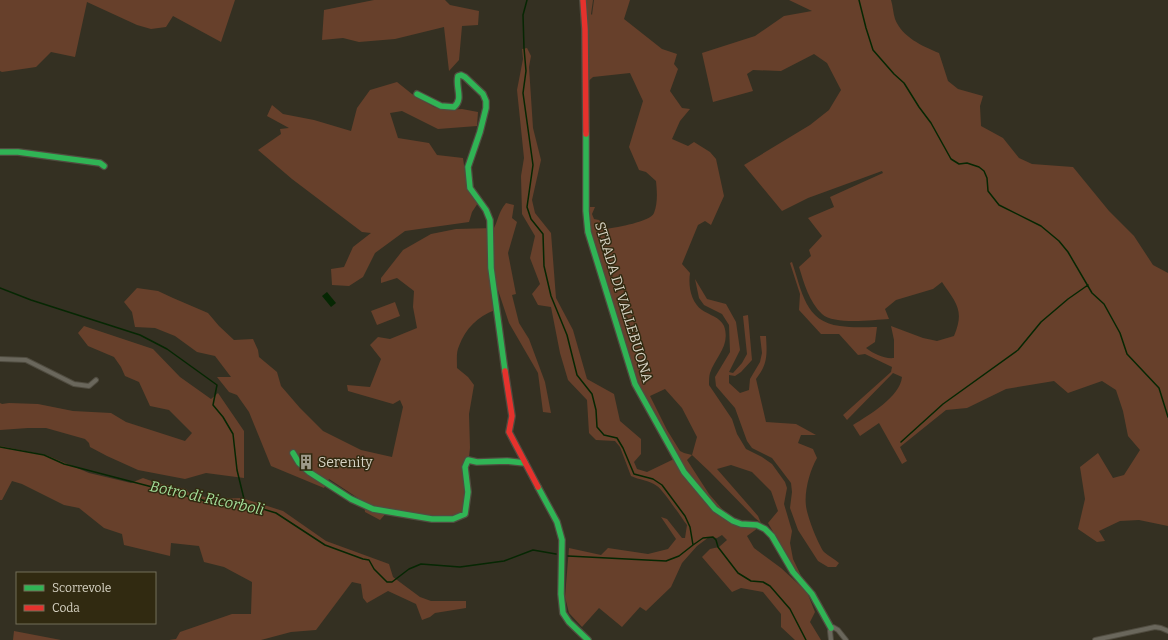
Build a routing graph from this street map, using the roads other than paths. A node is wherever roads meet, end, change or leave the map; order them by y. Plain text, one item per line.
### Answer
1 (583, 0) edge
2 (417, 94) dead end
3 (0, 152) edge
4 (104, 166) dead end
5 (0, 359) edge
6 (96, 380) dead end
7 (294, 453) dead end
8 (526, 463) junction
9 (831, 628) junction
10 (1168, 631) edge
11 (588, 640) edge
12 (831, 640) edge
13 (846, 640) edge
14 (1095, 640) edge

1 - 9 street, STRADA DI VALLEBUONA
2 - 8 street
3 - 4 street
5 - 6 street
7 - 8 street
8 - 11 street
9 - 12 street
9 - 13 street
10 - 14 street

